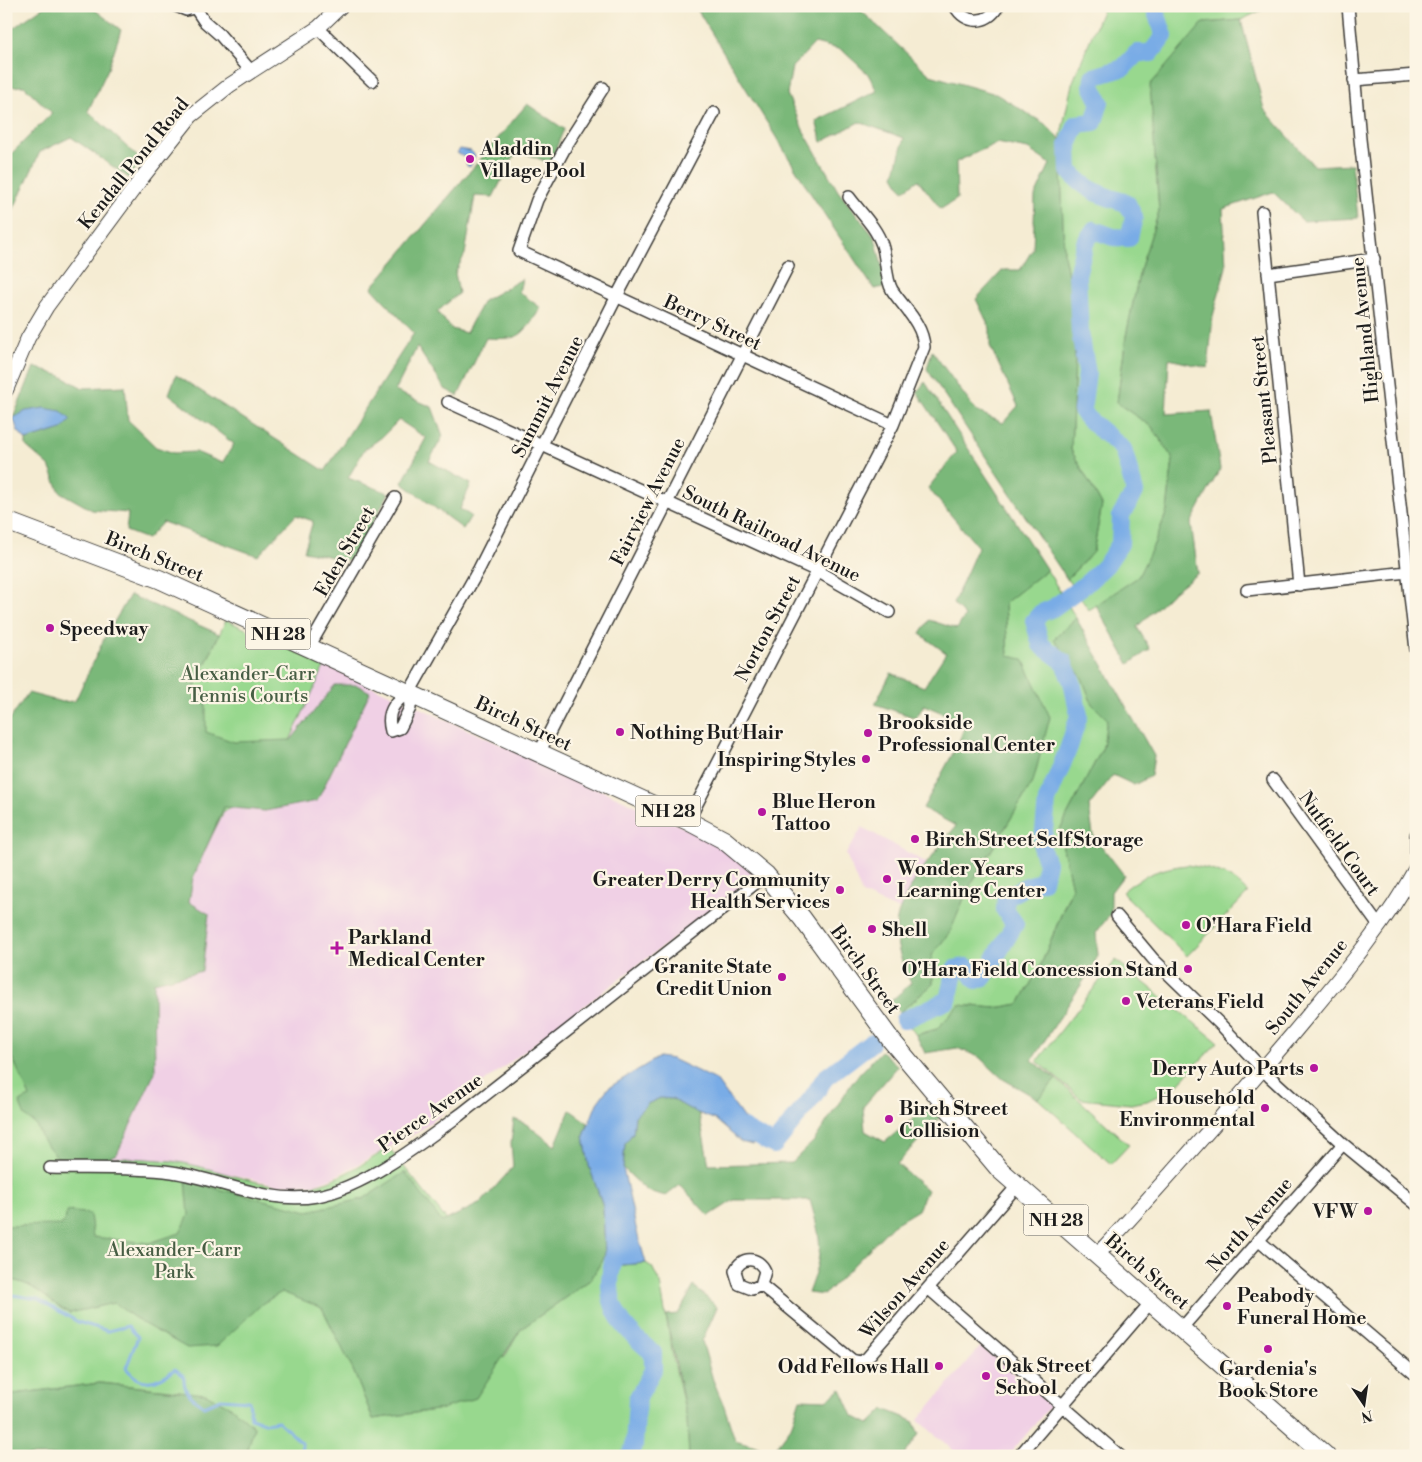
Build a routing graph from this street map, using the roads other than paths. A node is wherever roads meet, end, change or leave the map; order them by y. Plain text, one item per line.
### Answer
1 (176, 6) edge
2 (955, 6) edge
3 (998, 6) edge
4 (1348, 6) edge
5 (340, 7) edge
6 (198, 8) edge
7 (318, 28) junction
8 (251, 71) junction
9 (1416, 75) edge
10 (1354, 80) junction
11 (372, 81) dead end
12 (603, 88) dead end
13 (714, 113) dead end
14 (849, 197) dead end
15 (1262, 212) dead end
16 (1374, 259) junction
17 (788, 266) dead end
18 (1268, 274) junction
19 (617, 296) junction
20 (744, 355) junction
21 (6, 390) edge
22 (448, 402) dead end
23 (893, 425) junction
24 (542, 445) junction
25 (395, 498) dead end
26 (666, 501) junction
27 (6, 521) edge
28 (817, 571) junction
29 (1407, 572) junction
30 (1299, 585) junction
31 (1247, 590) dead end
32 (889, 612) dead end
33 (309, 647) junction
34 (1416, 650) edge
35 (408, 693) junction
36 (539, 752) junction
37 (1273, 780) dead end
38 (688, 821) junction
39 (1416, 835) edge
40 (1416, 864) edge
41 (1416, 868) edge
42 (766, 875) junction
43 (1117, 916) dead end
44 (1379, 926) junction
45 (1263, 1069) junction
46 (1343, 1144) junction
47 (50, 1168) dead end
48 (1017, 1186) junction
49 (1416, 1204) edge
50 (1258, 1240) junction
51 (1098, 1256) junction
52 (761, 1284) dead end
53 (928, 1288) junction
54 (1151, 1302) junction
55 (1181, 1329) junction
56 (1416, 1375) edge
57 (1061, 1405) junction
58 (1019, 1456) edge
59 (1120, 1456) edge
60 (1326, 1456) edge

1 - 6 street
2 - 3 street
4 - 10 street, Highland Avenue
5 - 7 street, Kendall Pond Road
6 - 8 street
7 - 8 street, Kendall Pond Road
7 - 11 street
8 - 21 street, Kendall Pond Road
9 - 10 street
10 - 16 street, Highland Avenue
12 - 19 street, Berry Street
13 - 19 street, Summit Avenue
14 - 23 street, Norton Street
15 - 18 street, Pleasant Street
16 - 18 street
16 - 29 street, Highland Avenue
17 - 20 street, Fairview Avenue
18 - 30 street, Pleasant Street
19 - 20 street, Berry Street
19 - 24 street, Summit Avenue
20 - 23 street, Berry Street
20 - 26 street, Fairview Avenue
22 - 24 street, South Railroad Avenue
23 - 28 street, Norton Street
24 - 26 street, South Railroad Avenue
24 - 35 street, Summit Avenue
25 - 33 street, Eden Street
26 - 28 street, South Railroad Avenue
26 - 36 street, Fairview Avenue
27 - 33 main road, Birch Street / NH 28
28 - 32 street, South Railroad Avenue
28 - 38 street, Norton Street
29 - 30 street
29 - 34 street, Highland Avenue
30 - 31 street
33 - 35 main road, Birch Street / NH 28
35 - 36 main road, Birch Street / NH 28
36 - 38 main road, Birch Street / NH 28
37 - 44 street, Nutfield Court
38 - 42 main road, Birch Street / NH 28
39 - 40 street
41 - 44 street, South Avenue
42 - 47 street, Pierce Avenue
42 - 48 main road, Birch Street / NH 28
43 - 45 street
44 - 45 street, South Avenue
45 - 46 street
45 - 51 street, South Avenue
46 - 49 street
46 - 50 street, North Avenue
48 - 51 main road, Birch Street / NH 28
48 - 53 street, Wilson Avenue
50 - 55 street, North Avenue
50 - 56 street
51 - 54 main road, Birch Street / NH 28
52 - 53 street, Wilson Avenue
53 - 57 street
54 - 55 main road, Birch Street / NH 28
54 - 57 street
55 - 60 main road, Birch Street / NH 28
57 - 58 street
57 - 59 street

